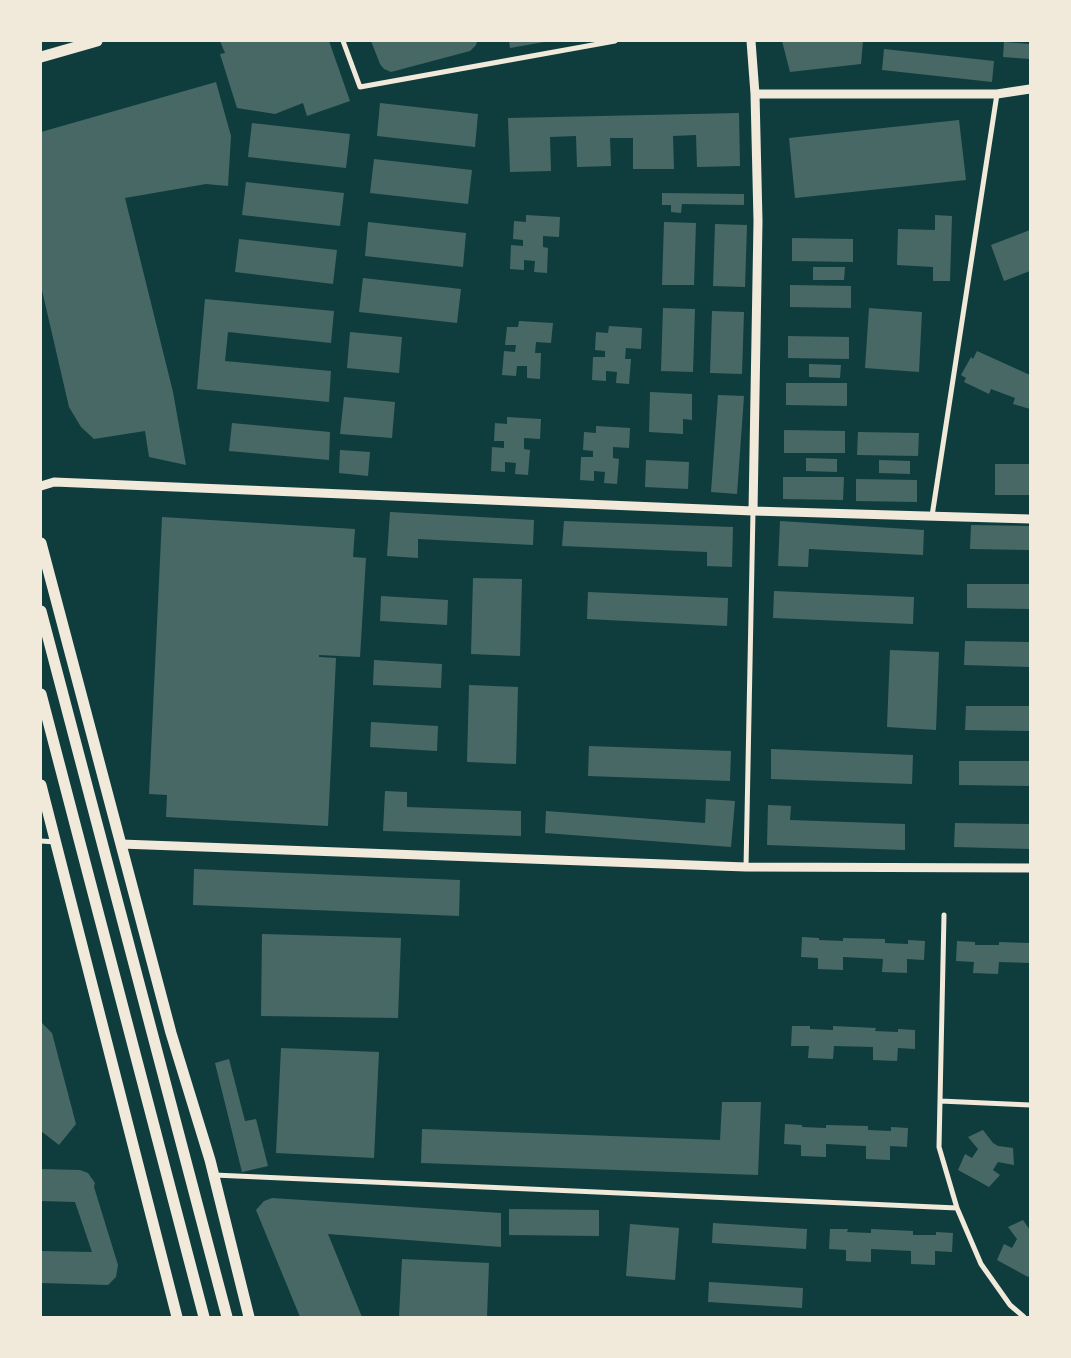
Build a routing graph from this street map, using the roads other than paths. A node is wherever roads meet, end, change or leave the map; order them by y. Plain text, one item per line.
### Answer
1 (97, 41) edge
2 (343, 41) edge
3 (614, 41) edge
4 (751, 41) edge
5 (41, 57) edge
6 (1030, 89) edge
7 (755, 94) junction
8 (997, 94) junction
9 (41, 486) edge
10 (753, 511) junction
11 (932, 516) junction
12 (1030, 519) edge
13 (41, 543) edge
14 (41, 611) edge
15 (41, 694) edge
16 (41, 785) edge
17 (41, 841) edge
18 (56, 842) junction
19 (121, 844) junction
20 (746, 867) junction
21 (1030, 868) edge
22 (944, 915) dead end
23 (940, 1101) junction
24 (1030, 1105) edge
25 (214, 1175) junction
26 (957, 1208) junction
27 (177, 1317) edge
28 (204, 1317) edge
29 (227, 1317) edge
30 (250, 1317) edge
31 (1024, 1317) edge

1 - 5 main road
2 - 3 street
4 - 7 street
6 - 8 street
7 - 8 street
7 - 10 street
8 - 11 street
9 - 10 street
10 - 11 street
10 - 20 street
11 - 12 street
13 - 19 main road
14 - 29 main road
15 - 28 main road
16 - 18 main road
17 - 18 street
18 - 27 main road
19 - 20 street
19 - 25 main road
20 - 21 street
22 - 23 street
23 - 24 street
23 - 26 street
25 - 26 street
25 - 30 main road
26 - 31 street

